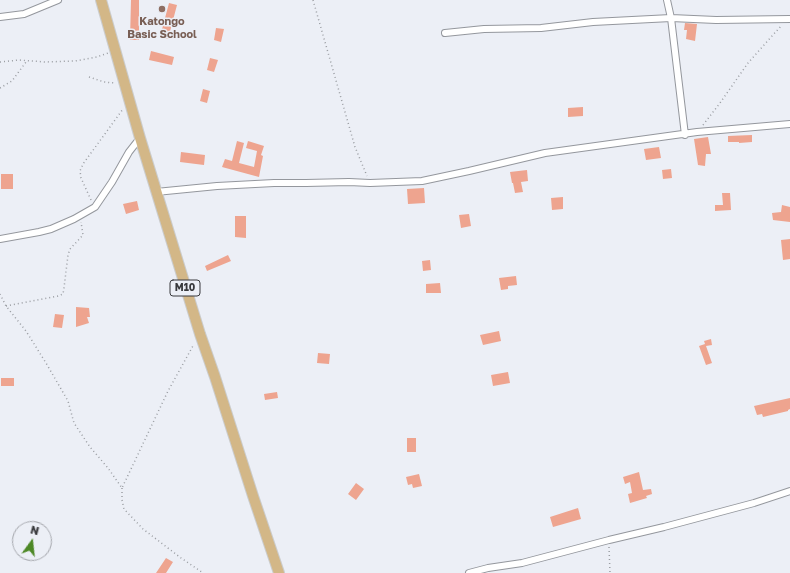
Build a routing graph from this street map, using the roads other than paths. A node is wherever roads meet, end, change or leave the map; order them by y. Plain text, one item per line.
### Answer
1 (58, 0) edge
2 (101, 0) edge
3 (667, 0) edge
4 (0, 18) edge
5 (671, 18) junction
6 (789, 19) edge
7 (445, 34) dead end
8 (790, 124) edge
9 (686, 134) junction
10 (140, 138) junction
11 (156, 192) junction
12 (0, 239) edge
13 (790, 492) edge
14 (279, 573) edge
15 (469, 573) edge

1 - 4 street
2 - 10 main road, M10
3 - 5 street
5 - 6 street
5 - 7 street
5 - 9 street
8 - 9 street
9 - 11 street
10 - 11 main road, M10
10 - 12 street
11 - 14 main road, M10
13 - 15 street

